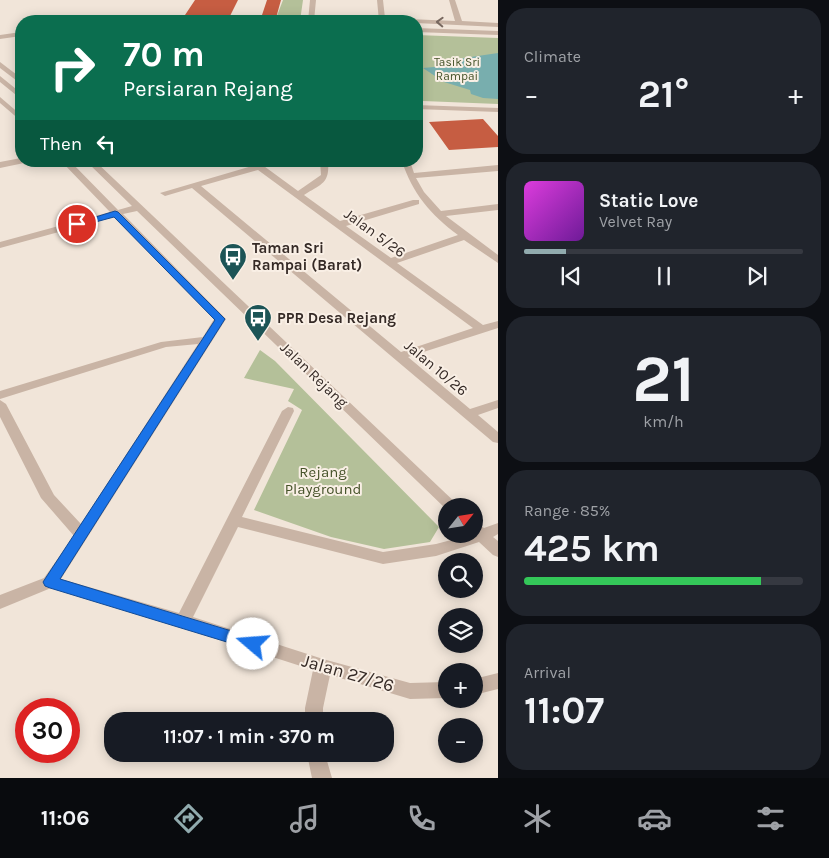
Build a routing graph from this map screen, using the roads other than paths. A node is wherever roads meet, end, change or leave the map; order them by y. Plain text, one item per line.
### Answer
1 (313, 0) edge
2 (380, 0) edge
3 (452, 0) edge
4 (312, 15) edge
5 (381, 15) edge
6 (423, 22) edge
7 (459, 23) junction
8 (498, 25) edge
9 (423, 30) edge
10 (498, 33) edge
11 (15, 35) edge
12 (0, 37) edge
13 (0, 64) edge
14 (15, 76) edge
15 (0, 78) edge
16 (3, 84) edge
17 (15, 93) edge
18 (0, 100) edge
19 (423, 107) edge
20 (498, 110) edge
21 (15, 114) edge
22 (15, 162) edge
23 (0, 166) edge
24 (71, 167) edge
25 (96, 167) edge
26 (246, 167) edge
27 (259, 167) edge
28 (324, 167) edge
29 (408, 167) edge
30 (498, 168) edge
31 (411, 176) junction
32 (194, 185) junction
33 (165, 193) dead end
34 (297, 196) junction
35 (416, 202) dead end
36 (139, 207) junction
37 (498, 208) edge
38 (115, 214) junction
39 (440, 214) junction
40 (338, 225) junction
41 (464, 236) junction
42 (0, 244) edge
43 (496, 258) edge
44 (389, 262) junction
45 (498, 324) edge
46 (481, 329) junction
47 (207, 340) junction
48 (399, 356) junction
49 (0, 395) edge
50 (0, 404) edge
51 (498, 404) edge
52 (288, 411) dead end
53 (468, 414) junction
54 (498, 439) edge
55 (444, 498) edge
56 (233, 520) junction
57 (498, 528) edge
58 (483, 530) edge
59 (82, 535) junction
60 (483, 536) edge
61 (451, 543) edge
62 (498, 551) edge
63 (50, 582) junction
64 (0, 602) edge
65 (183, 621) junction
66 (323, 666) junction
67 (498, 681) edge
68 (483, 684) edge
69 (438, 690) edge
70 (314, 712) edge
71 (318, 762) edge
72 (322, 778) edge

1 - 4 street
2 - 5 street
3 - 7 street
7 -> 6 street
7 - 8 street
9 - 10 street
11 - 12 street
13 - 14 street
15 - 16 street
16 - 17 street
18 - 21 street
19 - 20 street
22 - 23 street
24 - 38 street
25 - 36 street, Jalan Rejang
26 - 32 street
27 - 34 street, Jalan 5/26
28 - 34 street
29 - 31 street
30 - 31 street
31 - 39 street
32 - 33 street
32 - 48 street, Jalan 10/26
34 - 40 street, Jalan 5/26
35 - 40 street
36 - 38 street
36 - 55 street, Jalan Rejang
37 - 39 street
38 - 42 street
38 - 47 street
39 - 41 street
40 - 44 street, Jalan 5/26
41 - 43 street
41 - 44 street
44 - 46 street, Jalan 5/26
45 - 46 street
46 - 48 street
47 - 49 street
47 - 59 street
48 - 53 street, Jalan 10/26
50 - 59 street
51 - 53 street
52 - 56 street
53 - 54 street, Jalan 10/26
56 - 61 street
56 - 65 street
57 - 58 street
59 - 63 street
60 - 62 street
63 - 64 street
63 - 65 street, Jalan 27/26
65 - 66 street, Jalan 27/26
66 - 69 street, Jalan 27/26
66 - 70 street
67 - 68 street
71 - 72 street

